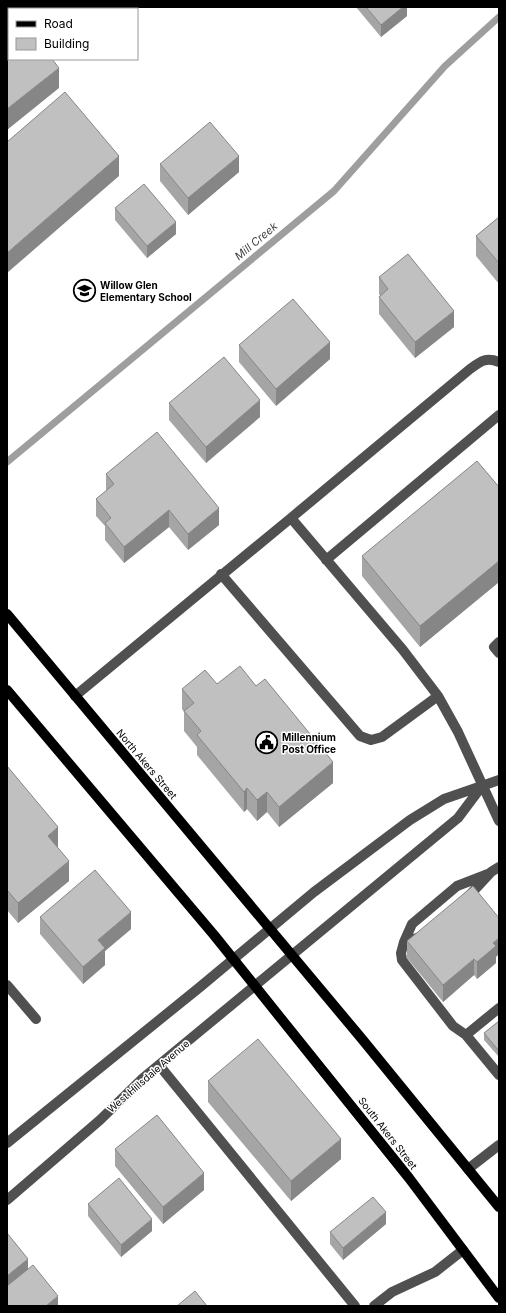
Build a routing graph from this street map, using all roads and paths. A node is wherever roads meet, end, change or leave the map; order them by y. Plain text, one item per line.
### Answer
1 (499, 362) edge
2 (499, 415) edge
3 (291, 518) junction
4 (326, 560) junction
5 (222, 574) junction
6 (7, 614) edge
7 (499, 642) edge
8 (499, 653) edge
9 (7, 690) edge
10 (75, 696) junction
11 (438, 696) junction
12 (499, 780) edge
13 (482, 786) junction
14 (499, 821) edge
15 (495, 870) edge
16 (456, 908) edge
17 (270, 929) junction
18 (428, 931) edge
19 (404, 942) junction
20 (292, 956) junction
21 (234, 959) junction
22 (7, 985) edge
23 (255, 986) junction
24 (499, 1008) edge
25 (36, 1019) dead end
26 (466, 1034) junction
27 (159, 1065) junction
28 (499, 1075) edge
29 (7, 1143) edge
30 (499, 1145) edge
31 (468, 1169) junction
32 (7, 1200) edge
33 (499, 1207) edge
34 (463, 1250) junction
35 (499, 1298) edge
36 (355, 1306) edge
37 (374, 1306) edge

1 - 3 street
2 - 4 street
3 - 4 street
3 - 5 street
4 - 11 street
5 - 10 street
5 - 11 street
6 - 10 main road, North Akers Street
7 - 8 street
9 - 21 main road
10 - 17 main road, North Akers Street
11 - 13 street
12 - 13 street
13 - 14 street
13 - 17 street
13 - 20 street, West Hillsdale Avenue
15 - 16 street
15 - 19 street
17 - 20 main road
17 - 21 street
18 - 19 street
19 - 26 street
20 - 23 street, West Hillsdale Avenue
20 - 31 main road
21 - 23 main road
21 - 29 street
22 - 25 street
23 - 27 street, West Hillsdale Avenue
23 - 34 main road, South Akers Street
24 - 26 street
26 - 28 street
27 - 32 street, West Hillsdale Avenue
27 - 36 street
30 - 31 street
31 - 33 main road
34 - 35 main road, South Akers Street
34 - 37 street

